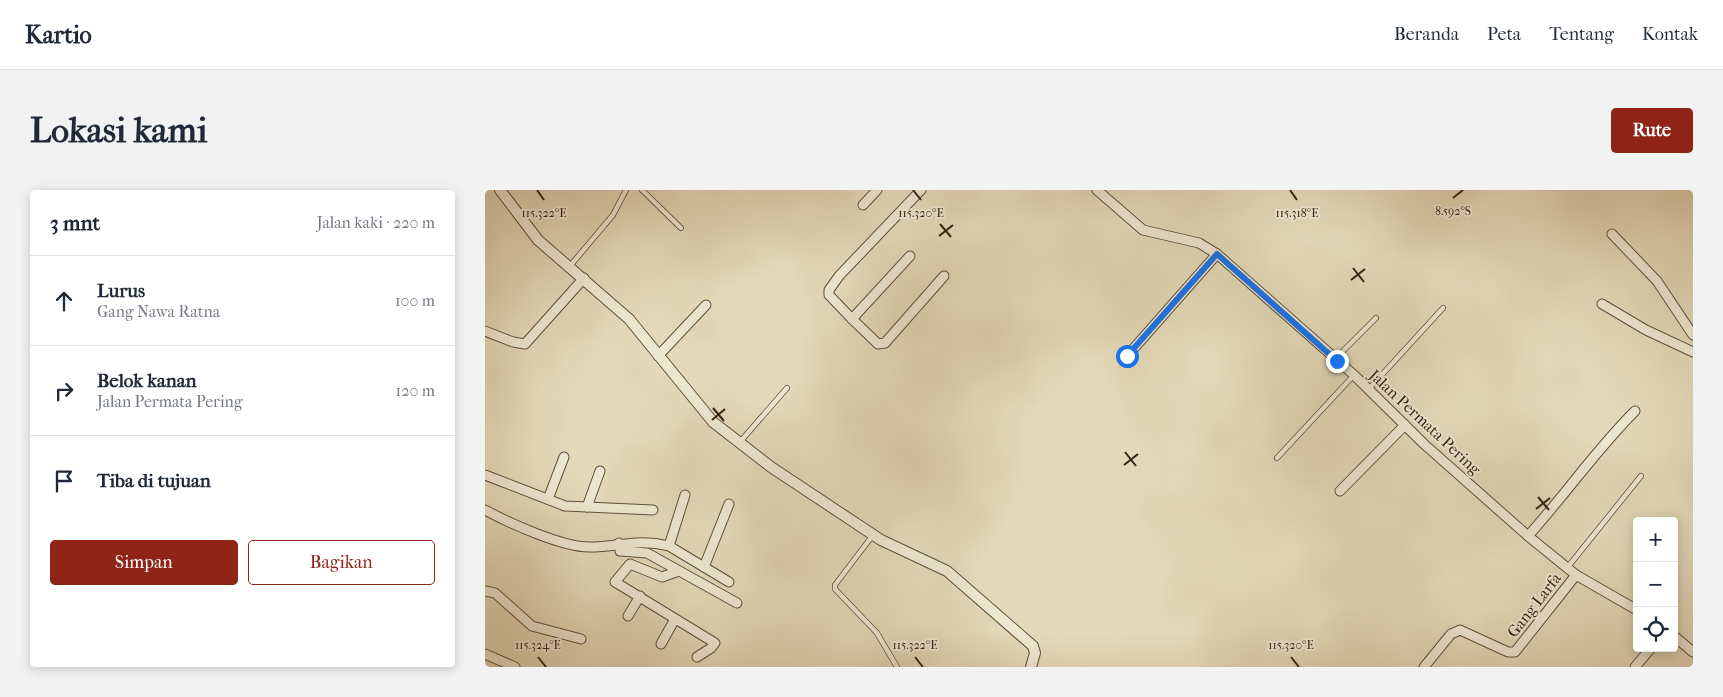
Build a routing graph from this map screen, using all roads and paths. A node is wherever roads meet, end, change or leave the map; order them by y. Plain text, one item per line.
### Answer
1 (500, 190) edge
2 (626, 190) edge
3 (642, 190) edge
4 (877, 190) edge
5 (921, 190) edge
6 (1097, 190) edge
7 (863, 205) dead end
8 (681, 228) dead end
9 (1612, 234) dead end
10 (1217, 254) junction
11 (910, 256) dead end
12 (570, 266) junction
13 (944, 276) dead end
14 (584, 278) junction
15 (706, 304) dead end
16 (1602, 304) dead end
17 (1443, 308) dead end
18 (1376, 318) dead end
19 (852, 319) junction
20 (485, 331) edge
21 (1693, 335) edge
22 (1693, 352) edge
23 (659, 356) junction
24 (1127, 356) dead end
25 (1335, 359) junction
26 (1354, 375) junction
27 (787, 388) dead end
28 (1368, 390) junction
29 (1635, 411) dead end
30 (1405, 425) junction
31 (739, 443) junction
32 (564, 457) dead end
33 (1277, 458) dead end
34 (600, 471) dead end
35 (485, 475) edge
36 (1641, 476) dead end
37 (1341, 491) dead end
38 (685, 495) dead end
39 (548, 499) junction
40 (729, 504) dead end
41 (587, 507) junction
42 (485, 510) edge
43 (653, 510) dead end
44 (873, 535) junction
45 (1528, 536) junction
46 (619, 544) junction
47 (669, 546) junction
48 (704, 567) junction
49 (1567, 568) junction
50 (679, 571) junction
51 (1576, 575) junction
52 (729, 582) dead end
53 (485, 591) edge
54 (640, 596) junction
55 (737, 603) dead end
56 (1633, 608) edge
57 (628, 616) dead end
58 (675, 619) junction
59 (581, 639) dead end
60 (1678, 639) edge
61 (661, 644) dead end
62 (1648, 652) edge
63 (1693, 652) edge
64 (485, 654) edge
65 (697, 656) dead end
66 (499, 664) edge
67 (515, 667) edge
68 (897, 667) edge
69 (1031, 667) edge
70 (1424, 667) edge
71 (1635, 667) edge

1 - 12 street
2 - 12 lane
3 - 8 lane
4 - 7 street
5 - 19 street
6 - 10 street, Jalan Permata Pering
9 - 21 street
10 - 24 street
10 - 25 street, Jalan Permata Pering
11 - 19 street
12 - 14 street
13 - 19 street
14 - 20 street
14 - 23 street
15 - 23 street
16 - 22 street
17 - 28 lane
18 - 25 lane
23 - 31 street
25 - 26 street, Jalan Permata Pering
26 - 28 street, Jalan Permata Pering
26 - 33 lane
27 - 31 lane
28 - 30 street, Jalan Permata Pering
29 - 45 street
30 - 37 street
30 - 45 street, Jalan Permata Pering
31 - 44 street
32 - 39 street
34 - 41 street
35 - 39 street
36 - 49 lane
38 - 47 street
39 - 41 street
40 - 48 street
41 - 43 street
42 - 46 street
44 - 68 lane
44 - 69 street
45 - 49 street, Jalan Permata Pering
46 - 47 street
46 - 50 street
47 - 48 street
48 - 52 street
49 - 51 street, Jalan Permata Pering
50 - 54 street
50 - 55 street
51 - 56 street, Jalan Permata Pering
51 - 70 street, Gang Larfa
53 - 59 street
54 - 57 street
54 - 58 street
58 - 61 street
58 - 65 street
60 - 63 street
62 - 71 street
64 - 66 street
66 - 67 street

